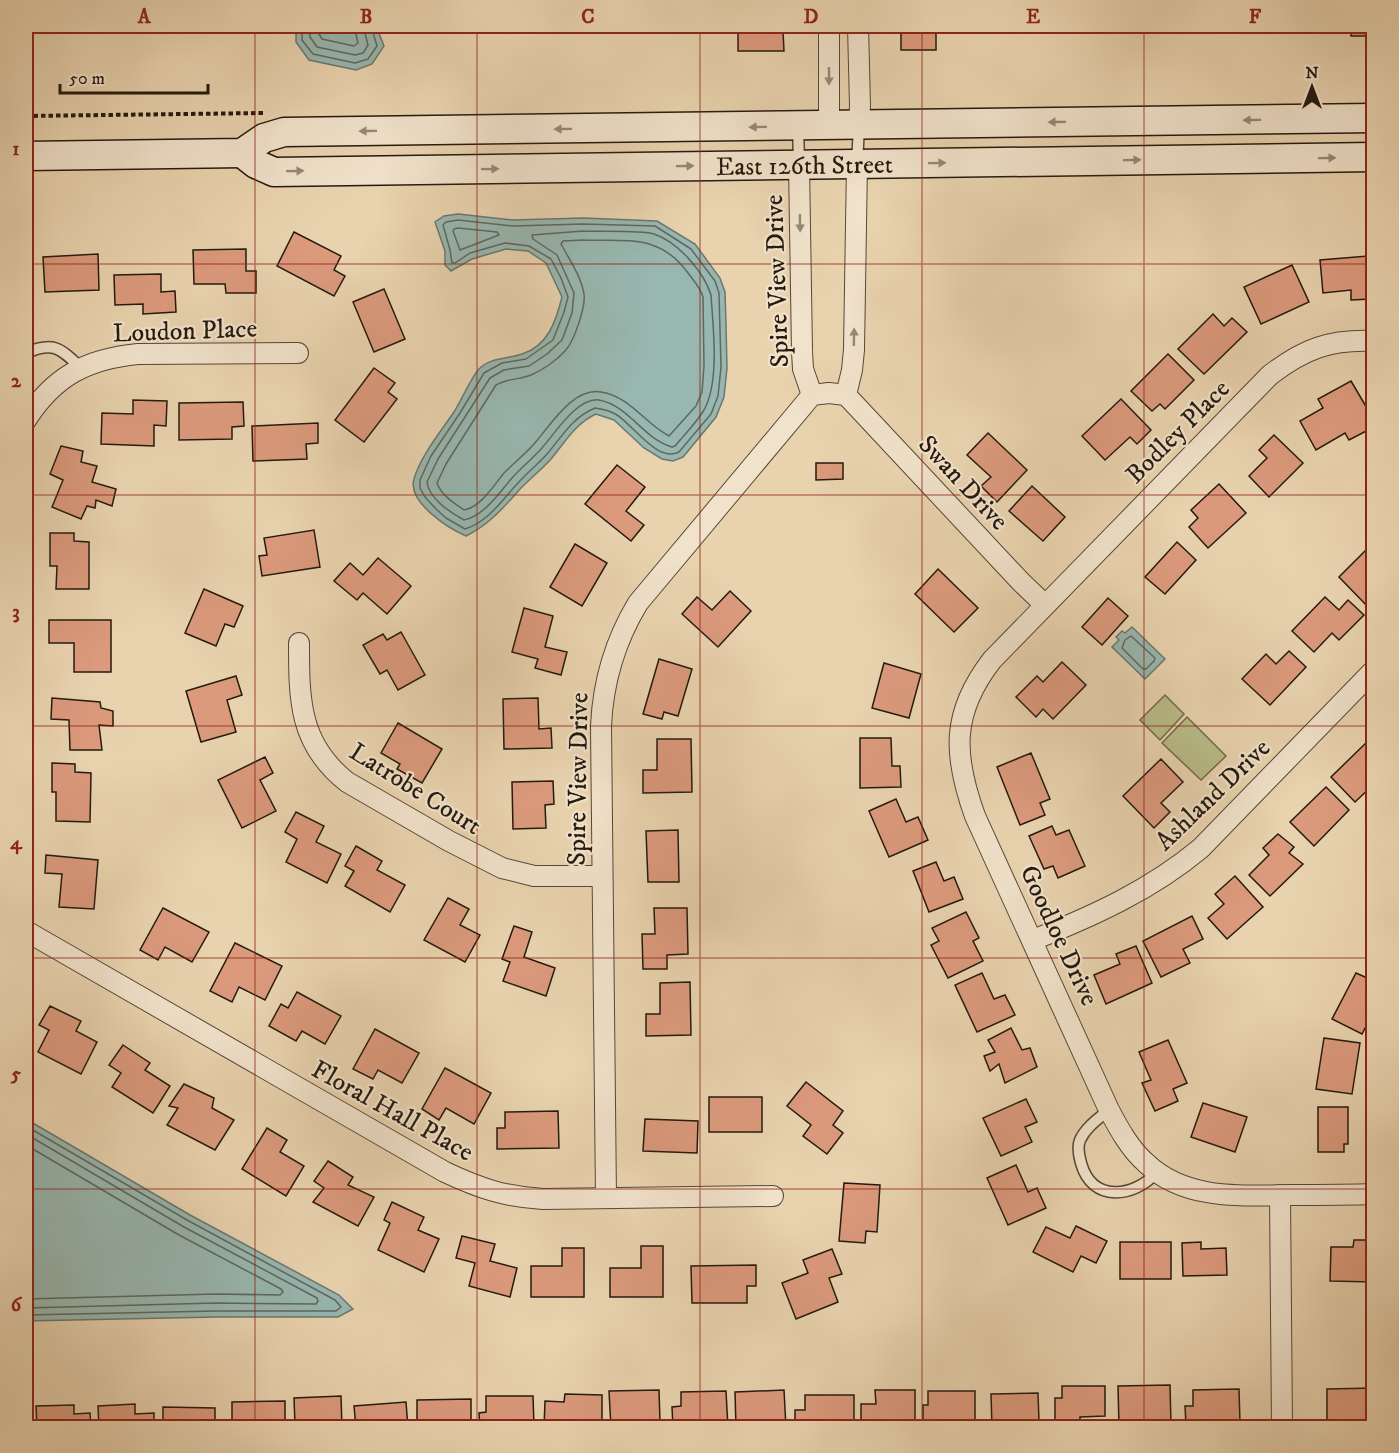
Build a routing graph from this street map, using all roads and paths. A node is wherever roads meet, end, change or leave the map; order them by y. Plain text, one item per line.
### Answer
1 (829, 26) edge
2 (858, 26) edge
3 (1374, 118) edge
4 (829, 126) junction
5 (859, 126) junction
6 (798, 127) junction
7 (242, 153) junction
8 (26, 156) edge
9 (1374, 157) edge
10 (857, 164) junction
11 (799, 165) junction
12 (1374, 340) edge
13 (26, 353) edge
14 (298, 353) dead end
15 (80, 367) junction
16 (813, 395) junction
17 (846, 395) junction
18 (26, 420) edge
19 (1044, 604) junction
20 (299, 643) dead end
21 (1374, 670) edge
22 (601, 876) junction
23 (26, 931) edge
24 (1033, 940) junction
25 (1109, 1110) junction
26 (1157, 1172) junction
27 (1374, 1194) edge
28 (1280, 1195) junction
29 (773, 1196) dead end
30 (606, 1198) junction
31 (1282, 1428) edge

1 -> 4 street
2 - 5 street
3 -> 5 main road, East 126th Street
4 - 5 main road, East 126th Street
4 - 6 main road, East 126th Street
5 - 10 lane
6 -> 7 main road, East 126th Street
6 - 11 lane
7 - 8 main road
7 -> 11 main road, East 126th Street
10 -> 9 main road, East 126th Street
10 - 11 main road, East 126th Street
17 -> 10 street
11 -> 16 street, Spire View Drive
12 - 19 street, Bodley Place
13 - 15 lane
14 - 15 street, Loudon Place
15 - 18 street, Loudon Place
16 - 17 street, Spire View Drive
16 - 22 street, Spire View Drive
17 - 19 street, Swan Drive
19 - 24 street, Goodloe Drive
20 - 22 street, Latrobe Court
21 - 24 street, Ashland Drive
22 - 30 street, Spire View Drive
23 - 30 street, Floral Hall Place
24 - 25 street, Goodloe Drive
25 - 26 street, Goodloe Drive
25 - 26 lane
26 - 28 street, Goodloe Drive
27 - 28 street, Goodloe Drive
28 - 31 street
29 - 30 street, Floral Hall Place

